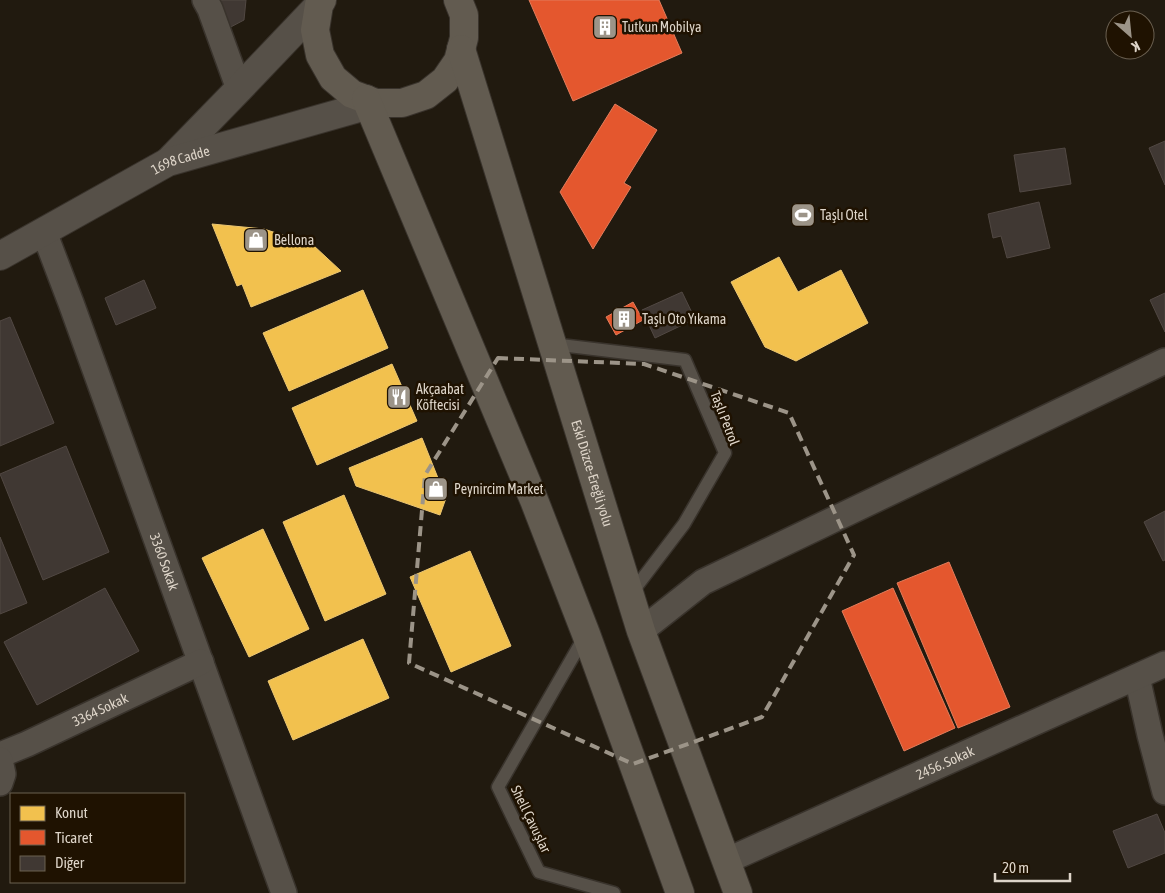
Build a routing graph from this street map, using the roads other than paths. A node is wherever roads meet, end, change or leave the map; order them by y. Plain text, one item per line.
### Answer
1 (205, 0) edge
2 (458, 0) edge
3 (320, 2) edge
4 (461, 49) junction
5 (240, 89) junction
6 (370, 102) junction
7 (168, 162) junction
8 (44, 232) junction
9 (0, 256) edge
10 (552, 344) junction
11 (1165, 361) edge
12 (630, 595) junction
13 (641, 631) junction
14 (586, 634) junction
15 (201, 662) junction
16 (1165, 664) edge
17 (1137, 677) junction
18 (0, 755) edge
19 (0, 760) edge
20 (0, 783) edge
21 (1165, 792) edge
22 (726, 860) junction
23 (284, 893) edge
24 (614, 893) edge
25 (680, 893) edge
26 (738, 893) edge

1 - 5 street
2 - 4 main road
3 - 5 street
3 - 6 main road
4 - 6 main road
4 - 10 main road, Eski Düzce-Ereğli yolu
5 - 7 street
6 - 7 street, 1698 Cadde
6 - 14 main road
7 - 8 street, 1698 Cadde
8 - 9 street, 1698 Cadde
8 - 15 street, 3360 Sokak
10 - 12 main road, Eski Düzce-Ereğli yolu
10 - 12 lane, Taşlı Petrol
11 - 13 street
12 - 13 main road, Eski Düzce-Ereğli yolu
13 - 22 main road, Eski Düzce-Ereğli yolu
14 - 24 lane, Shell Çavuşlar
14 - 25 main road
15 - 18 street, 3364 Sokak
15 - 23 street, 3360 Sokak
16 - 17 street, 2456. Sokak
17 - 21 street
17 - 22 street, 2456. Sokak
19 - 20 street
22 - 26 main road, Eski Düzce-Ereğli yolu

